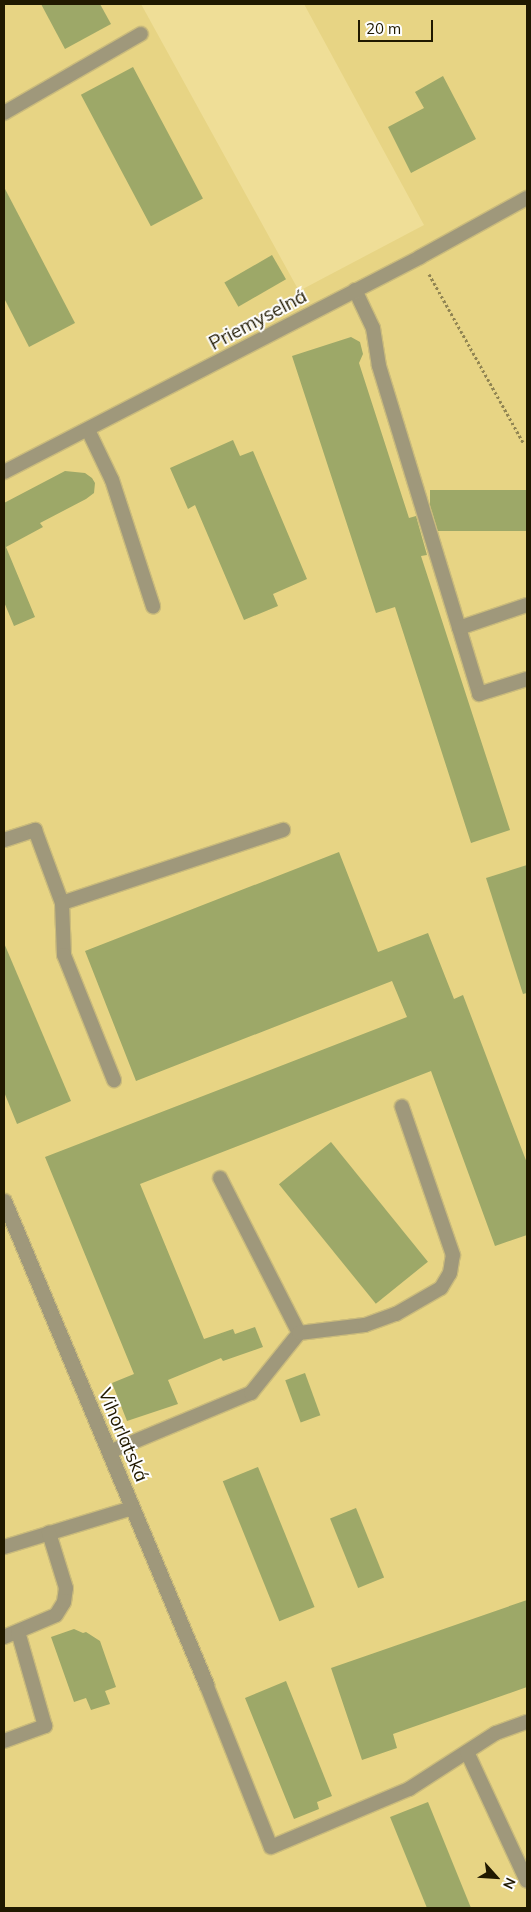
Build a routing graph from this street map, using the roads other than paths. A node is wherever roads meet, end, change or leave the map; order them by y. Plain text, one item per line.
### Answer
1 (141, 34) dead end
2 (4, 113) edge
3 (527, 198) edge
4 (355, 290) junction
5 (88, 430) junction
6 (4, 472) edge
7 (527, 605) edge
8 (153, 606) dead end
9 (459, 628) junction
10 (527, 679) edge
11 (283, 830) dead end
12 (4, 840) edge
13 (62, 903) junction
14 (114, 1080) dead end
15 (402, 1107) dead end
16 (220, 1178) dead end
17 (4, 1201) edge
18 (299, 1333) junction
19 (109, 1452) junction
20 (132, 1508) junction
21 (49, 1533) junction
22 (4, 1547) edge
23 (18, 1632) junction
24 (4, 1637) edge
25 (206, 1684) joint
26 (527, 1722) edge
27 (4, 1741) edge
28 (467, 1752) junction
29 (527, 1881) edge

1 - 2 lane
3 - 4 lane, Priemyselná
4 - 5 lane, Priemyselná
4 - 9 lane
5 - 6 lane, Priemyselná
5 - 8 lane
7 - 9 lane
9 - 10 lane
11 - 13 lane
12 - 13 lane
13 - 14 lane
15 - 18 lane
16 - 18 lane
17 - 19 street, Vihorlatská
18 - 19 lane
19 - 20 street, Vihorlatská
20 - 21 lane
20 - 25 street, Vihorlatská
21 - 22 lane
21 - 23 lane
23 - 24 lane
23 - 27 lane
25 - 28 lane
26 - 28 lane
28 - 29 lane

